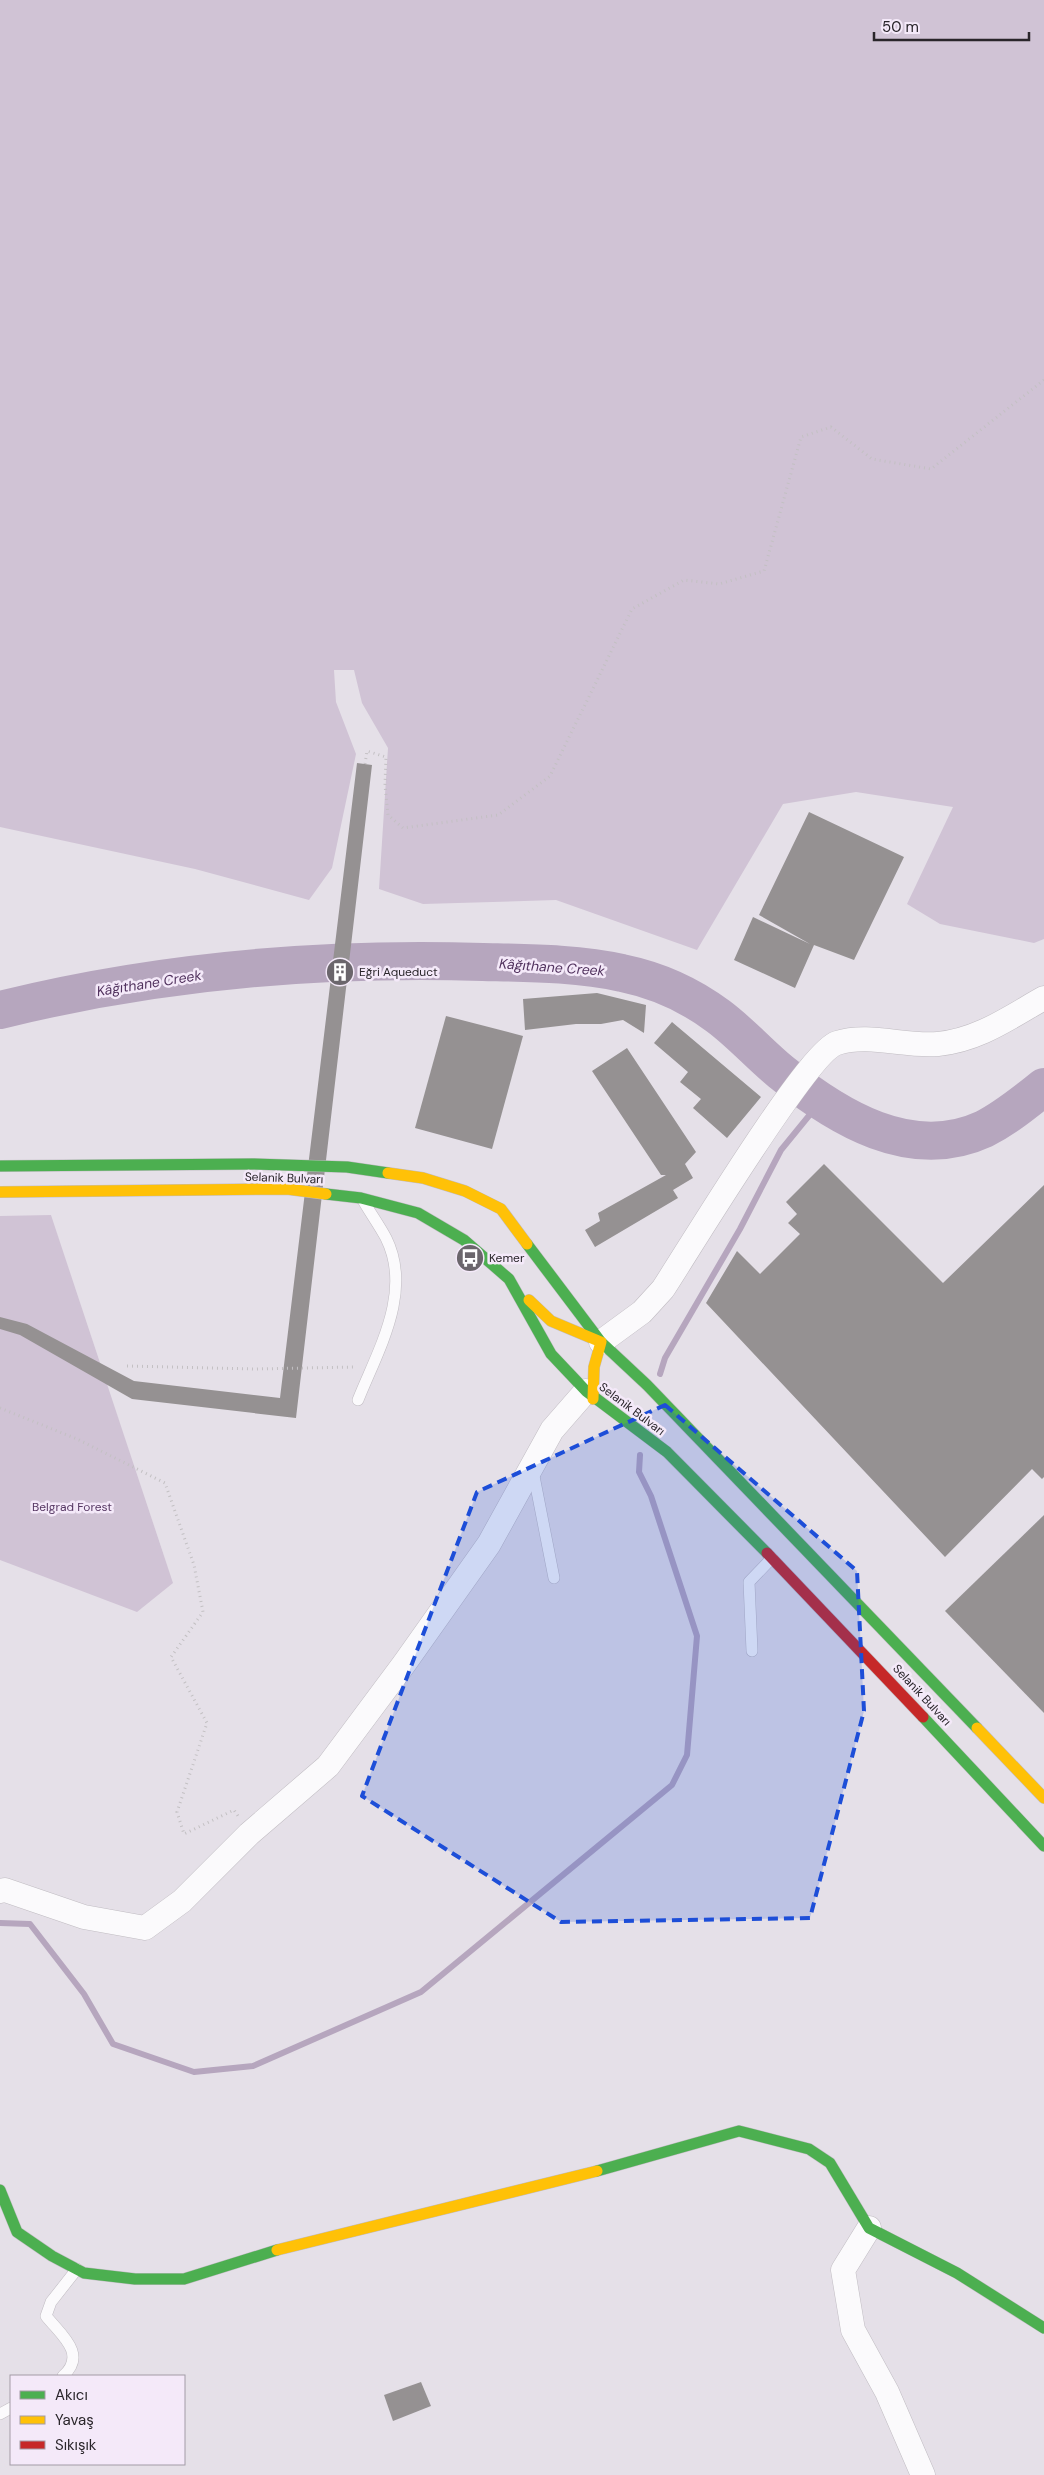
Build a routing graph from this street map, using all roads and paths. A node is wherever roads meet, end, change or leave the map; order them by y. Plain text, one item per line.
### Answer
1 (1044, 380) edge
2 (365, 764) dead end
3 (1044, 998) edge
4 (0, 1166) edge
5 (0, 1192) edge
6 (362, 1198) junction
7 (509, 1279) junction
8 (601, 1342) junction
9 (127, 1366) dead end
10 (371, 1367) junction
11 (590, 1395) junction
12 (358, 1400) dead end
13 (0, 1408) edge
14 (532, 1464) junction
15 (772, 1558) junction
16 (554, 1578) dead end
17 (752, 1651) dead end
18 (1044, 1798) edge
19 (249, 1834) junction
20 (1044, 1846) edge
21 (0, 1891) edge
22 (0, 2190) edge
23 (870, 2228) junction
24 (77, 2269) junction
25 (1044, 2328) edge
26 (64, 2375) edge
27 (923, 2475) edge

1 - 2 path
3 - 8 street
4 - 8 main road, Selanik Bulvarı
5 - 6 main road, Selanik Bulvarı
6 - 7 main road, Selanik Bulvarı
6 - 10 lane
7 - 8 main road
7 - 11 main road, Selanik Bulvarı
8 - 11 main road
8 - 18 main road, Selanik Bulvarı
9 - 10 path
10 - 12 lane
11 - 14 street
11 - 15 main road, Selanik Bulvarı
13 - 19 path
14 - 16 lane
14 - 19 street
15 - 17 lane
15 - 20 main road, Selanik Bulvarı
19 - 21 street
22 - 24 main road
23 - 24 main road
23 - 25 main road
23 - 27 street
24 - 26 lane

